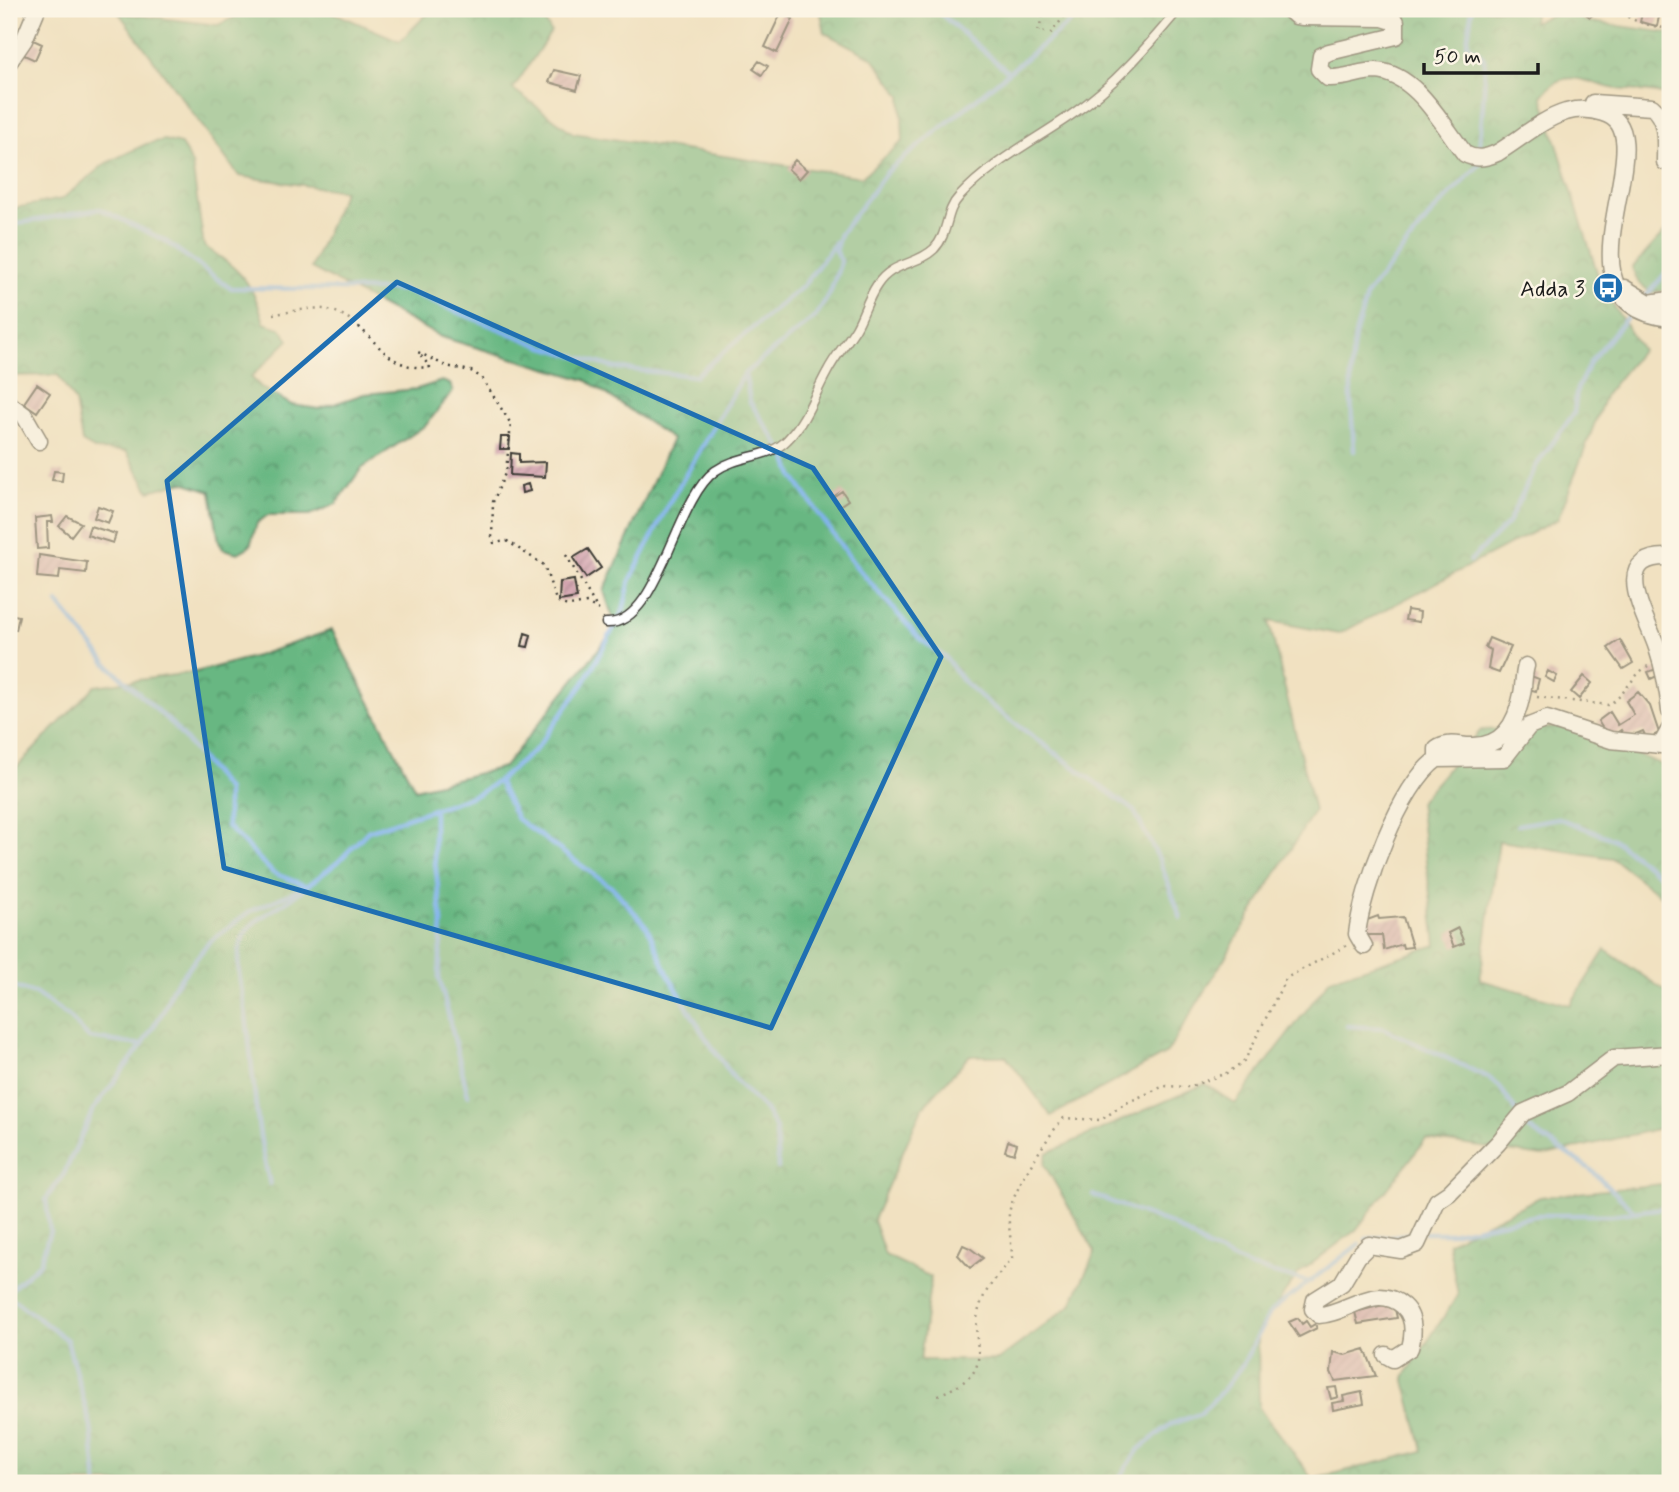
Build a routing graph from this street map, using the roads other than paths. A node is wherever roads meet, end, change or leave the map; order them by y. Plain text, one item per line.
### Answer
1 (37, 9) edge
2 (1179, 9) edge
3 (1288, 9) edge
4 (9, 62) edge
5 (1576, 110) junction
6 (1665, 162) dead end
7 (1615, 279) junction
8 (1670, 300) edge
9 (1670, 318) edge
10 (9, 404) edge
11 (39, 441) dead end
12 (1670, 557) edge
13 (606, 622) road end
14 (1526, 666) dead end
15 (1670, 711) edge
16 (1670, 729) edge
17 (1437, 759) junction
18 (1361, 942) road end
19 (1670, 1054) edge
20 (1386, 1355) dead end

1 - 4 street
2 - 13 lane
3 - 5 street
5 - 6 street
5 - 7 street
7 - 8 street
7 - 9 street
10 - 11 street
12 - 15 street
14 - 17 street
16 - 17 street
17 - 18 street
19 - 20 street

